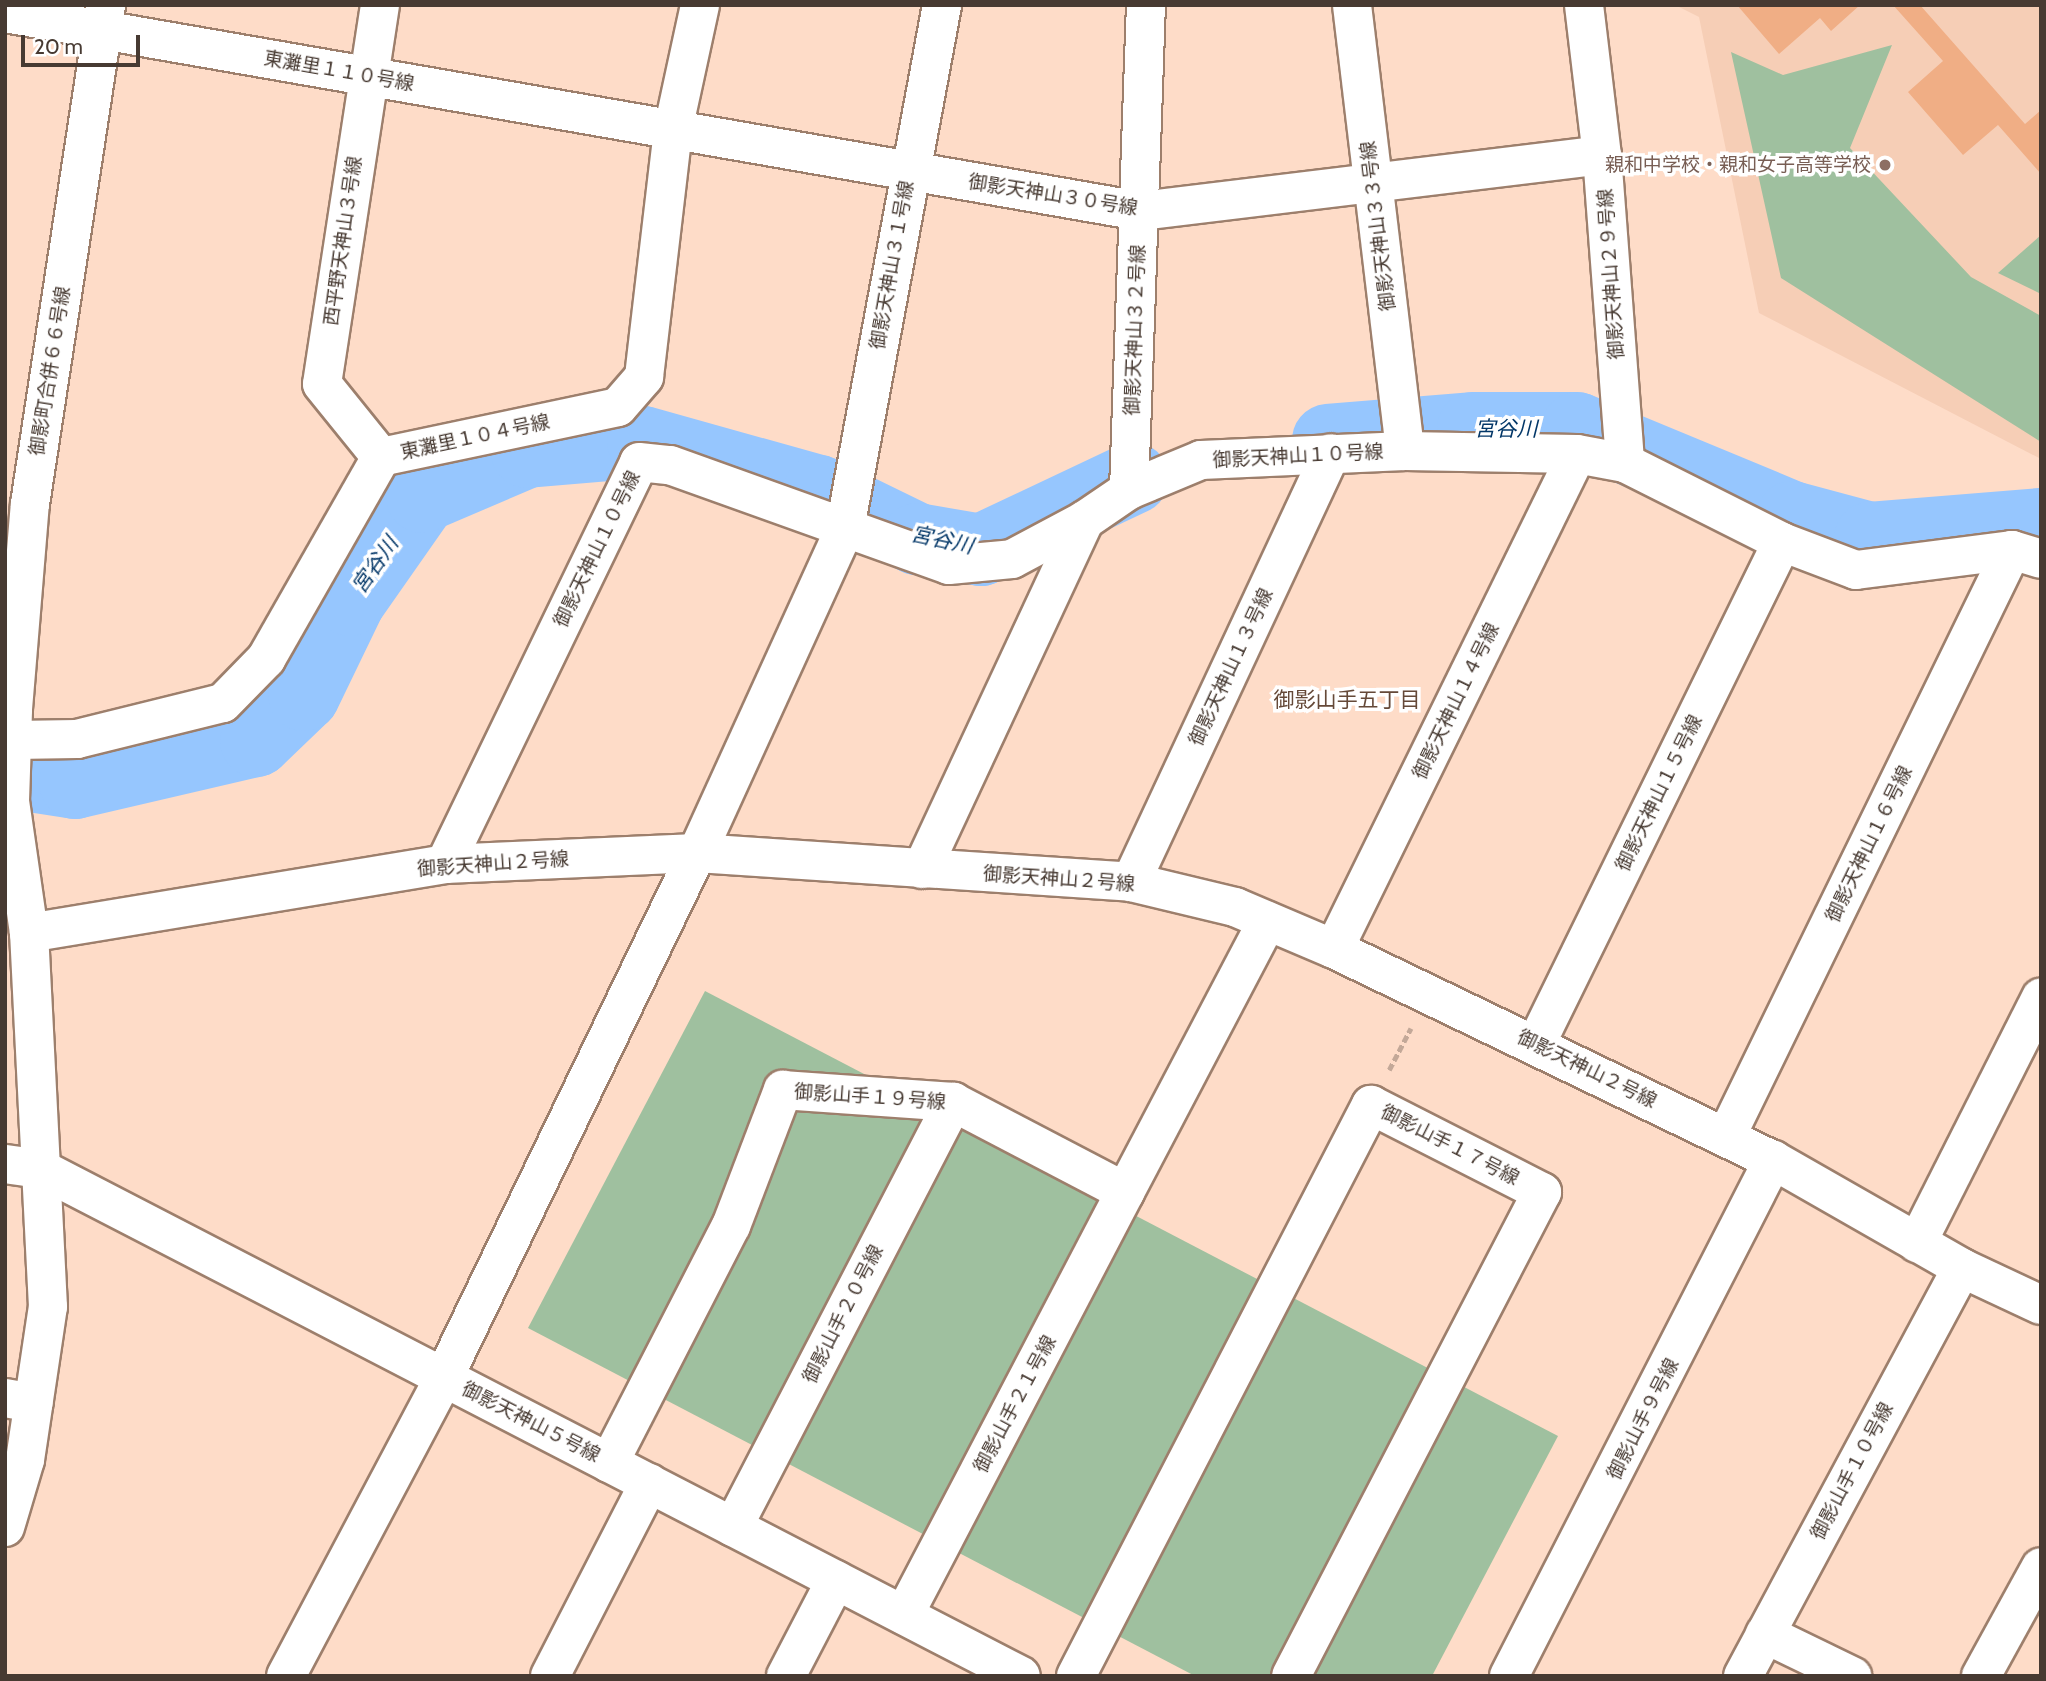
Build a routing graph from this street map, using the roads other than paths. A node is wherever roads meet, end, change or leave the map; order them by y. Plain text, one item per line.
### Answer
1 (380, 5) edge
2 (700, 5) edge
3 (942, 5) edge
4 (1146, 5) edge
5 (1352, 5) edge
6 (1584, 5) edge
7 (5, 13) edge
8 (104, 17) edge
9 (368, 76) junction
10 (673, 130) junction
11 (1602, 155) junction
12 (909, 172) junction
13 (1373, 183) junction
14 (1140, 211) junction
15 (1405, 449) junction
16 (1331, 453) junction
17 (1577, 454) junction
18 (381, 457) junction
19 (1625, 462) junction
20 (1129, 476) junction
21 (1085, 520) junction
22 (845, 527) junction
23 (1782, 542) junction
24 (2026, 554) edge
25 (11, 728) edge
26 (697, 853) junction
27 (445, 864) junction
28 (922, 869) junction
29 (1131, 882) junction
30 (1267, 921) junction
31 (29, 933) junction
32 (1334, 949) junction
33 (2041, 998) edge
34 (1536, 1044) junction
35 (953, 1102) junction
36 (1726, 1137) junction
37 (1773, 1160) junction
38 (23, 1167) edge
39 (1125, 1192) junction
40 (1917, 1242) junction
41 (1962, 1268) junction
42 (2041, 1305) edge
43 (444, 1377) junction
44 (20, 1401) edge
45 (609, 1463) junction
46 (649, 1483) junction
47 (5, 1527) edge
48 (733, 1527) junction
49 (2041, 1567) edge
50 (836, 1580) junction
51 (904, 1615) junction
52 (1765, 1634) junction
53 (286, 1676) edge
54 (550, 1676) edge
55 (786, 1676) edge
56 (1021, 1676) edge
57 (1076, 1676) edge
58 (1291, 1676) edge
59 (1509, 1676) edge
60 (1743, 1676) edge
61 (1852, 1676) edge
62 (1981, 1676) edge

1 - 9 street, 西平野天神山３号線
2 - 10 street, 東灘里１０４号線
3 - 12 street, 御影天神山３１号線
4 - 14 street, 御影天神山３２号線
5 - 13 street, 御影天神山３３号線
6 - 11 street, 御影天神山２９号線
7 - 8 street, 東灘里１１０号線
8 - 9 street, 東灘里１１０号線
8 - 25 street, 御影町合併６６号線
9 - 10 street, 東灘里１１０号線
9 - 18 street, 西平野天神山３号線
10 - 12 street, 御影天神山３０号線
10 - 18 street, 東灘里１０４号線
11 - 13 street, 御影天神山３０号線
11 - 19 street, 御影天神山２９号線
12 - 14 street, 御影天神山３０号線
12 - 22 street, 御影天神山３１号線
13 - 14 street, 御影天神山３０号線
13 - 15 street, 御影天神山３３号線
14 - 20 street, 御影天神山３２号線
15 - 16 street, 御影天神山１０号線
15 - 17 street, 御影天神山１０号線
16 - 20 street, 御影天神山１０号線
16 - 29 street, 御影天神山１３号線
17 - 19 street, 御影天神山１０号線
17 - 32 street, 御影天神山１４号線
18 - 25 street, 東灘里１０４号線
19 - 23 street, 御影天神山１０号線
20 - 21 street, 御影天神山１０号線
21 - 22 street, 御影天神山１０号線
21 - 28 street
22 - 26 street, 御影天神山３１号線
22 - 27 street, 御影天神山１０号線
23 - 24 street, 御影天神山１０号線
23 - 34 street, 御影天神山１５号線
24 - 36 street, 御影天神山１６号線
25 - 31 street, 御影町合併６６号線
26 - 27 street, 御影天神山２号線
26 - 28 street, 御影天神山２号線
26 - 43 street, 御影天神山３１号線
27 - 31 street, 御影天神山２号線
28 - 29 street, 御影天神山２号線
29 - 30 street, 御影天神山２号線
30 - 32 street, 御影天神山２号線
30 - 39 street
31 - 38 street, 御影町合併６６号線
32 - 34 street, 御影天神山２号線
33 - 40 street
34 - 36 street, 御影天神山２号線
35 - 39 street, 御影山手１９号線
35 - 45 street, 御影山手１９号線
35 - 48 street, 御影山手２０号線
36 - 37 street, 御影天神山２号線
37 - 40 street, 御影天神山２号線
37 - 59 street, 御影山手９号線
38 - 43 street, 御影天神山５号線
38 - 44 street, 御影町合併６６号線
39 - 51 street, 御影山手２１号線
40 - 41 street, 御影天神山２号線
41 - 42 street, 御影天神山２号線
41 - 52 street, 御影山手１０号線
43 - 45 street, 御影天神山５号線
43 - 53 street, 御影天神山３１号線
44 - 47 street, 御影町合併６６号線
45 - 46 street, 御影天神山５号線
46 - 48 street, 御影天神山５号線
46 - 54 street
48 - 50 street, 御影天神山５号線
49 - 62 street
50 - 51 street, 御影天神山５号線
50 - 55 street
51 - 56 street, 御影天神山５号線
52 - 60 street, 御影山手１０号線
52 - 61 street
57 - 58 street, 御影山手１７号線

